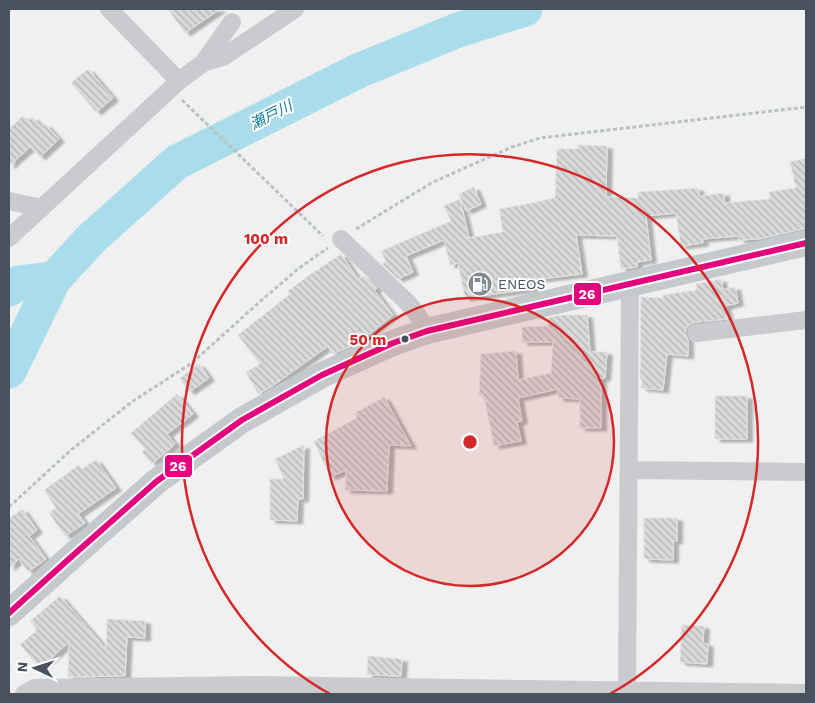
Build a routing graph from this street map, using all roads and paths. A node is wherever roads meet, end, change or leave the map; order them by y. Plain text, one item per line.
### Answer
1 (109, 9) edge
2 (294, 9) edge
3 (232, 22) dead end
4 (203, 63) junction
5 (179, 89) junction
6 (806, 107) edge
7 (9, 201) edge
8 (42, 208) junction
9 (9, 238) edge
10 (336, 242) junction
11 (806, 243) edge
12 (630, 283) junction
13 (806, 320) edge
14 (428, 331) junction
15 (696, 333) dead end
16 (628, 470) junction
17 (806, 472) edge
18 (9, 507) edge
19 (9, 613) edge
20 (627, 691) junction
21 (806, 693) edge
22 (24, 694) edge

1 - 5 street
2 - 4 street
3 - 4 street
4 - 5 street
5 - 8 street
5 - 10 path
6 - 10 path
7 - 8 street
8 - 9 street
10 - 14 street
10 - 18 path
11 - 12 main road
12 - 14 main road
12 - 16 street
13 - 15 street
14 - 19 main road
16 - 17 street
16 - 20 street
20 - 21 street
20 - 22 street

